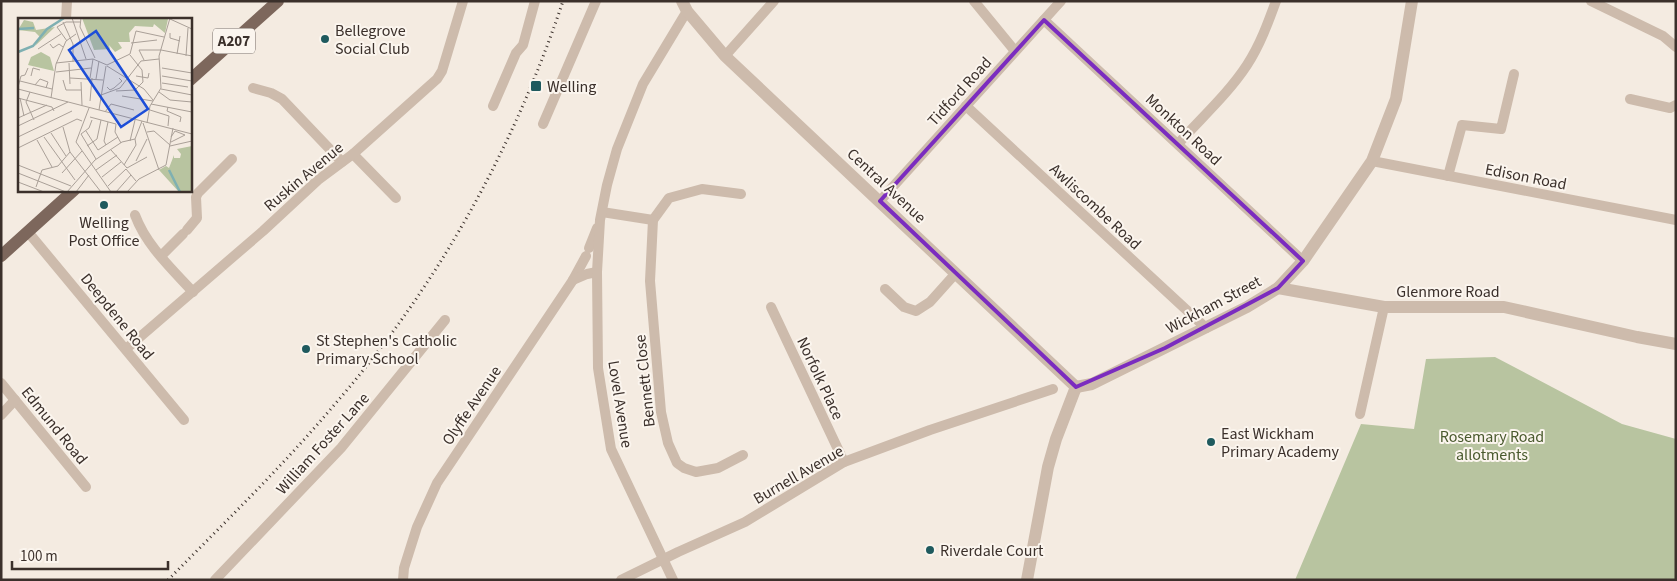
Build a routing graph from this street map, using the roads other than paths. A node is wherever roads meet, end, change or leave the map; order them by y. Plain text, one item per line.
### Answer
1 (67, 1) edge
2 (278, 1) edge
3 (463, 1) edge
4 (535, 1) edge
5 (596, 1) edge
6 (774, 1) edge
7 (974, 1) edge
8 (1061, 1) edge
9 (1276, 1) edge
10 (1412, 1) edge
11 (1591, 1) edge
12 (685, 6) edge
13 (66, 18) edge
14 (1044, 20) junction
15 (1676, 47) edge
16 (1016, 51) junction
17 (725, 56) junction
18 (1514, 74) dead end
19 (191, 79) edge
20 (253, 88) dead end
21 (1630, 99) dead end
22 (1676, 105) edge
23 (494, 106) dead end
24 (966, 106) junction
25 (544, 124) dead end
26 (1178, 144) junction
27 (353, 154) junction
28 (232, 159) dead end
29 (1372, 161) junction
30 (342, 162) junction
31 (1448, 176) junction
32 (73, 191) edge
33 (741, 194) dead end
34 (396, 198) dead end
35 (880, 200) junction
36 (135, 215) dead end
37 (601, 216) junction
38 (653, 220) junction
39 (1676, 220) edge
40 (28, 232) junction
41 (1, 256) edge
42 (161, 256) junction
43 (1303, 261) junction
44 (597, 272) junction
45 (956, 273) junction
46 (573, 280) junction
47 (1278, 288) junction
48 (886, 289) dead end
49 (193, 292) junction
50 (771, 307) dead end
51 (1384, 307) junction
52 (445, 320) dead end
53 (1206, 328) junction
54 (1676, 344) edge
55 (126, 349) junction
56 (1, 383) edge
57 (1076, 388) junction
58 (1053, 389) dead end
59 (15, 400) junction
60 (1360, 414) dead end
61 (1, 415) edge
62 (184, 420) dead end
63 (744, 455) dead end
64 (844, 462) junction
65 (86, 487) dead end
66 (663, 559) junction
67 (215, 580) edge
68 (403, 580) edge
69 (621, 580) edge
70 (673, 580) edge
71 (1027, 580) edge

1 - 13 street
2 - 19 main road, A207
3 - 27 street, Ruskin Avenue
4 - 23 street
5 - 25 street
6 - 17 street
7 - 16 street
8 - 14 street, Tidford Road
9 - 26 street
10 - 29 street, Wickham Street
11 - 15 street
12 - 17 street, Central Avenue
12 - 37 street, Lovel Avenue
14 - 16 street, Tidford Road
14 - 26 street, Monkton Road
16 - 24 street, Tidford Road
17 - 35 street, Central Avenue
18 - 31 street
20 - 30 street
21 - 22 street
24 - 35 street, Tidford Road
24 - 53 street, Awliscombe Road
26 - 43 street, Monkton Road
27 - 30 street, Ruskin Avenue
27 - 34 street
28 - 42 street
29 - 31 street, Edison Road
29 - 43 street, Wickham Street
30 - 49 street, Ruskin Avenue
31 - 39 street, Edison Road
32 - 40 main road
33 - 38 street
35 - 45 street, Central Avenue
36 - 42 street
37 - 38 street
37 - 44 street, Lovel Avenue
37 - 46 street, Lovel Avenue
38 - 63 street, Bennett Close
40 - 41 main road
40 - 55 street, Deepdene Road
42 - 49 street
43 - 47 street, Wickham Street
44 - 46 street
44 - 66 street, Lovel Avenue
45 - 48 street
45 - 57 street, Central Avenue
46 - 68 street, Olyffe Avenue
47 - 51 street, Glenmore Road
47 - 53 street, Wickham Street
49 - 55 street, Ruskin Avenue
50 - 64 street, Norfolk Place
51 - 54 street, Glenmore Road
51 - 60 street
52 - 67 street, William Foster Lane
53 - 57 street, Wickham Street
55 - 62 street, Deepdene Road
56 - 59 street, Edmund Road
57 - 71 street
58 - 64 street, Burnell Avenue
59 - 61 street
59 - 65 street, Edmund Road
64 - 66 street, Burnell Avenue
66 - 69 street, Burnell Avenue
66 - 70 street, Lovel Avenue

